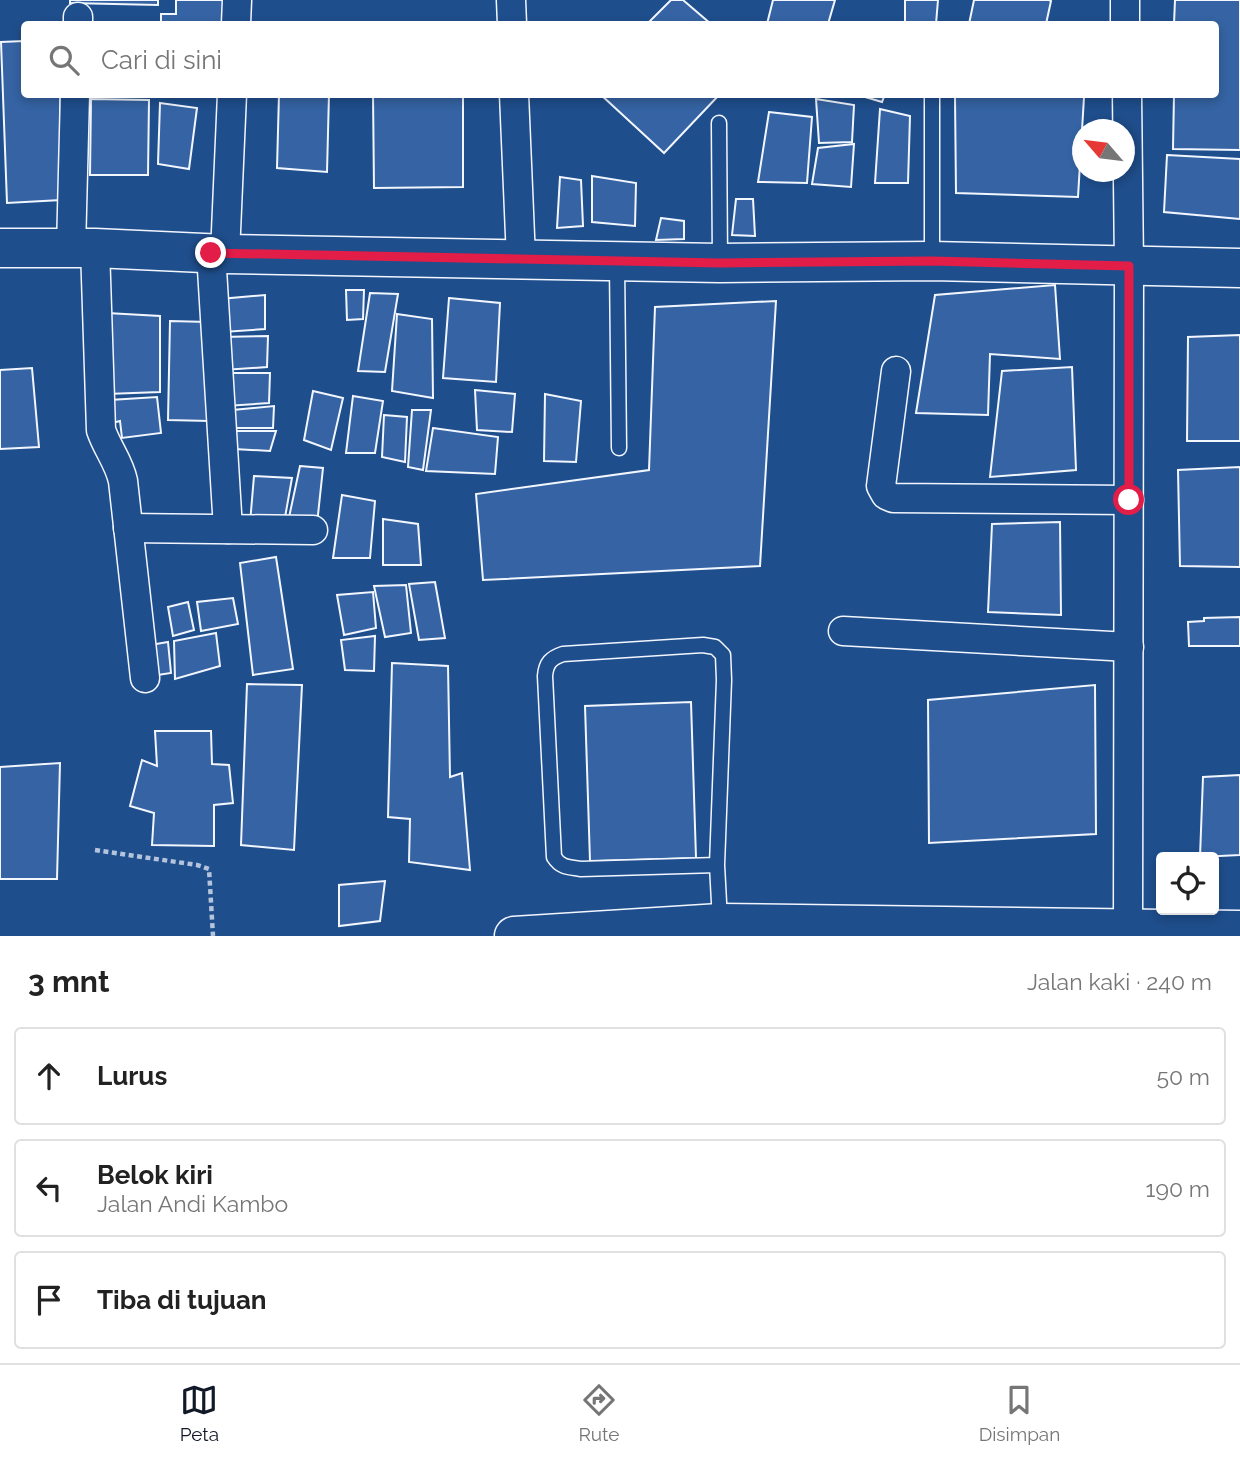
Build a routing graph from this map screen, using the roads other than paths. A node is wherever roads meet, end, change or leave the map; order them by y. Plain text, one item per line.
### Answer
1 (237, 0) edge
2 (511, 0) edge
3 (1125, 0) edge
4 (236, 21) edge
5 (512, 21) edge
6 (1125, 21) edge
7 (75, 98) edge
8 (232, 98) edge
9 (514, 98) edge
10 (932, 98) edge
11 (1127, 98) edge
12 (719, 123) dead end
13 (0, 248) edge
14 (83, 248) junction
15 (218, 253) junction
16 (521, 259) junction
17 (617, 260) junction
18 (932, 261) junction
19 (720, 263) junction
20 (1129, 266) junction
21 (1240, 268) edge
22 (896, 371) dead end
23 (619, 448) dead end
24 (1129, 500) junction
25 (128, 528) junction
26 (228, 529) junction
27 (313, 530) dead end
28 (843, 631) dead end
29 (1129, 647) junction
30 (145, 678) dead end
31 (718, 865) junction
32 (720, 923) junction
33 (1240, 930) edge
34 (1127, 933) edge
35 (514, 936) edge

1 - 4 street
2 - 5 street
3 - 6 street
7 - 14 street
8 - 15 street
9 - 16 street
10 - 18 lane
11 - 20 street
12 - 19 lane
13 - 14 main road
14 - 15 main road
14 - 25 street
15 - 16 main road
15 - 26 street
16 - 17 main road
17 - 19 main road
17 - 23 lane
18 - 19 main road
18 - 20 main road
20 - 21 main road
20 - 24 street
22 - 24 street
24 - 29 street
25 - 26 street
25 - 30 street
26 - 27 street
28 - 29 street
29 - 34 street
31 - 31 lane
31 - 32 lane
32 - 34 main road
32 - 35 main road
33 - 34 main road

